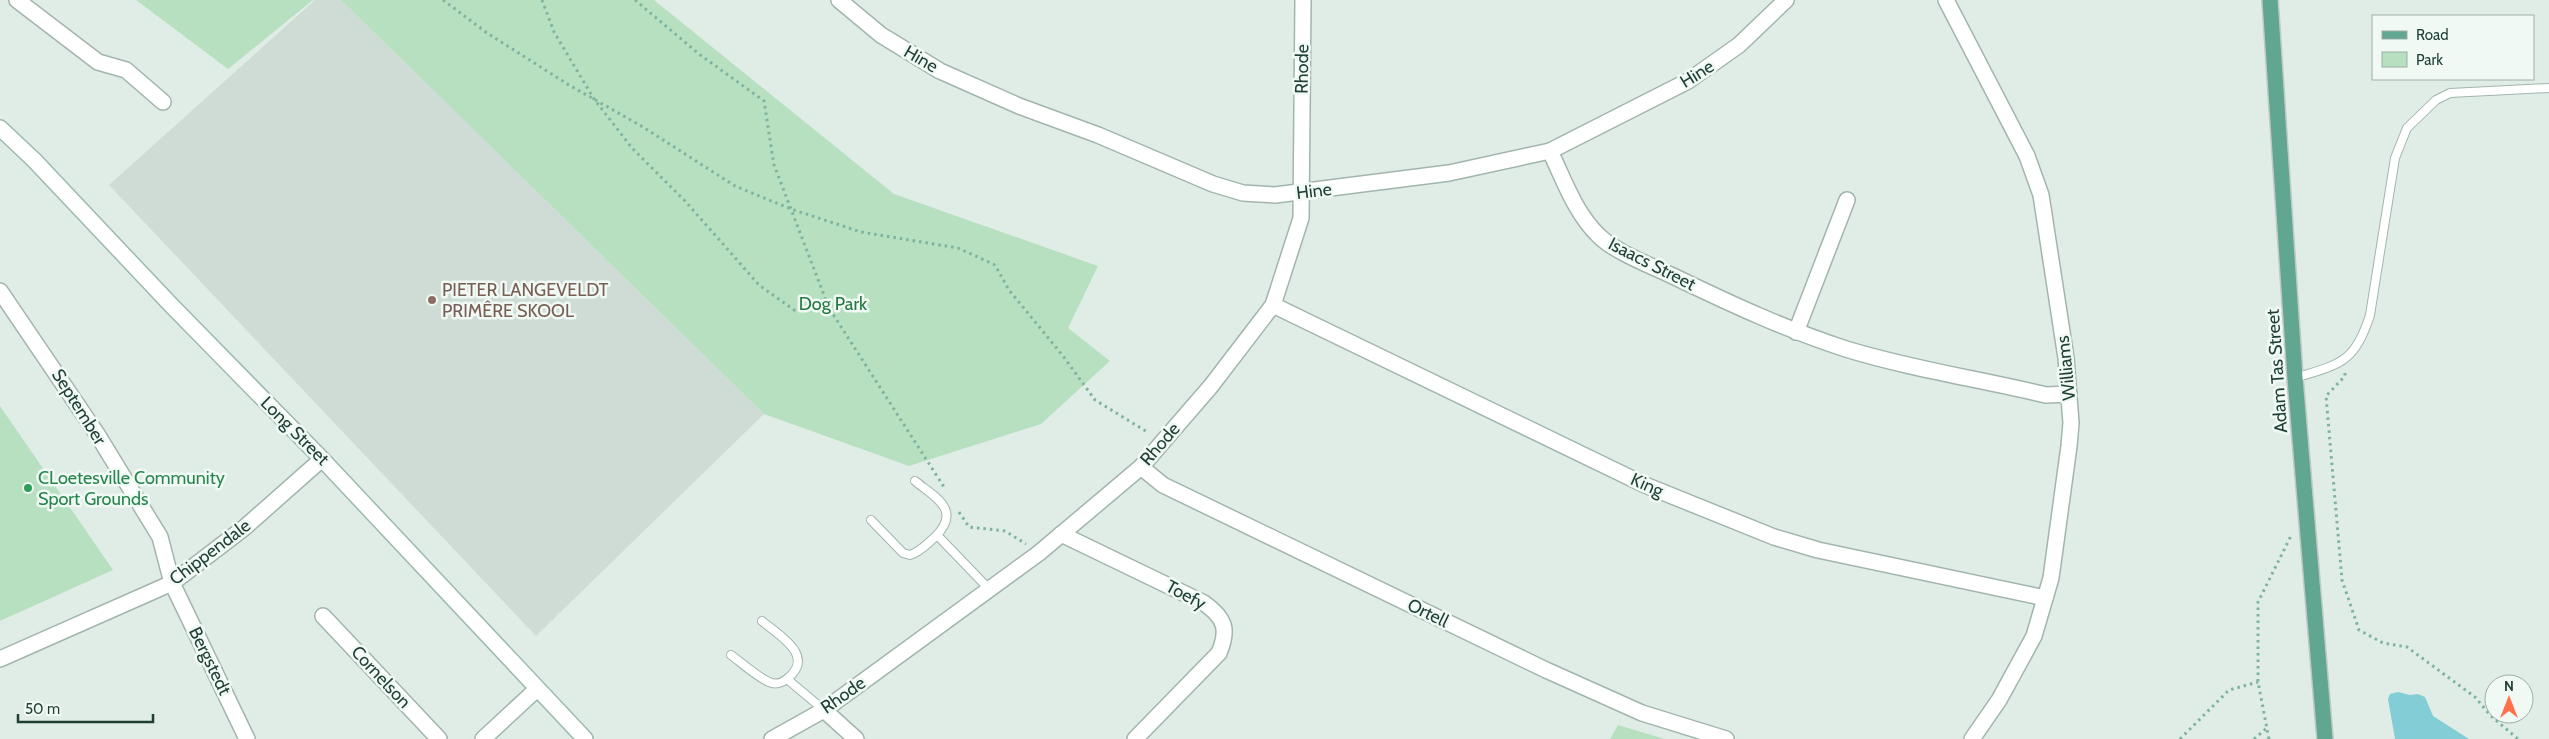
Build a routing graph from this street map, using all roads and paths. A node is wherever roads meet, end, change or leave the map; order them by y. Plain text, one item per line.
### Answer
1 (17, 0) edge
2 (443, 0) edge
3 (542, 0) edge
4 (635, 0) edge
5 (839, 0) edge
6 (1303, 0) edge
7 (1786, 0) edge
8 (1946, 0) edge
9 (2270, 0) edge
10 (2549, 88) edge
11 (594, 99) junction
12 (163, 102) dead end
13 (0, 128) edge
14 (1550, 151) junction
15 (1300, 193) junction
16 (1847, 200) dead end
17 (791, 209) junction
18 (0, 291) edge
19 (1273, 305) junction
20 (829, 308) junction
21 (1796, 332) junction
22 (2344, 359) junction
23 (2295, 378) junction
24 (2069, 394) junction
25 (1163, 441) junction
26 (322, 459) junction
27 (1141, 467) junction
28 (915, 480) dead end
29 (945, 489) dead end
30 (954, 504) dead end
31 (871, 520) dead end
32 (2294, 530) dead end
33 (1061, 534) junction
34 (937, 535) junction
35 (1039, 553) junction
36 (172, 583) junction
37 (989, 589) junction
38 (2045, 598) junction
39 (323, 616) dead end
40 (762, 621) dead end
41 (731, 655) dead end
42 (0, 659) edge
43 (787, 679) junction
44 (2258, 682) junction
45 (537, 689) junction
46 (824, 710) junction
47 (2268, 727) junction
48 (247, 739) edge
49 (439, 739) edge
50 (484, 739) edge
51 (585, 739) edge
52 (772, 739) edge
53 (856, 739) edge
54 (1135, 739) edge
55 (1726, 739) edge
56 (1972, 739) edge
57 (2180, 739) edge
58 (2254, 739) edge
59 (2269, 739) edge
60 (2325, 739) edge
61 (2518, 739) edge

1 - 12 street
2 - 11 path
3 - 11 path
4 - 17 path
5 - 15 street, Hine
6 - 15 street, Rhode
7 - 14 street, Hine
8 - 24 street, Williams
9 - 23 main road, Adam Tas Street
10 - 22 lane
11 - 17 path
11 - 20 path
13 - 26 street, Long Street
14 - 15 street, Hine
14 - 21 street, Isaacs Street
15 - 19 street, Rhode
16 - 21 street
17 - 20 path
17 - 25 path
18 - 36 street, September
19 - 25 street, Rhode
19 - 38 street, King
20 - 29 path
21 - 24 street, Isaacs Street
22 - 23 lane
22 - 61 path
23 - 60 main road, Adam Tas Street
24 - 38 street, Williams
25 - 27 street, Rhode
26 - 36 street, Chippendale
26 - 45 street, Long Street
27 - 33 street, Rhode
27 - 55 street, Ortell
28 - 34 lane
30 - 35 path
31 - 34 lane
32 - 44 path
33 - 35 street, Rhode
33 - 54 street, Toefy
34 - 37 lane
35 - 37 street, Rhode
36 - 42 street, Chippendale
36 - 48 street, Bergstedt
37 - 46 street, Rhode
38 - 56 street, Williams
39 - 49 street, Cornelson
40 - 43 lane
41 - 43 lane
43 - 46 lane
44 - 47 path
44 - 57 path
45 - 50 street
45 - 51 street, Long Street
46 - 52 street, Rhode
46 - 53 street
47 - 58 path
47 - 59 path

